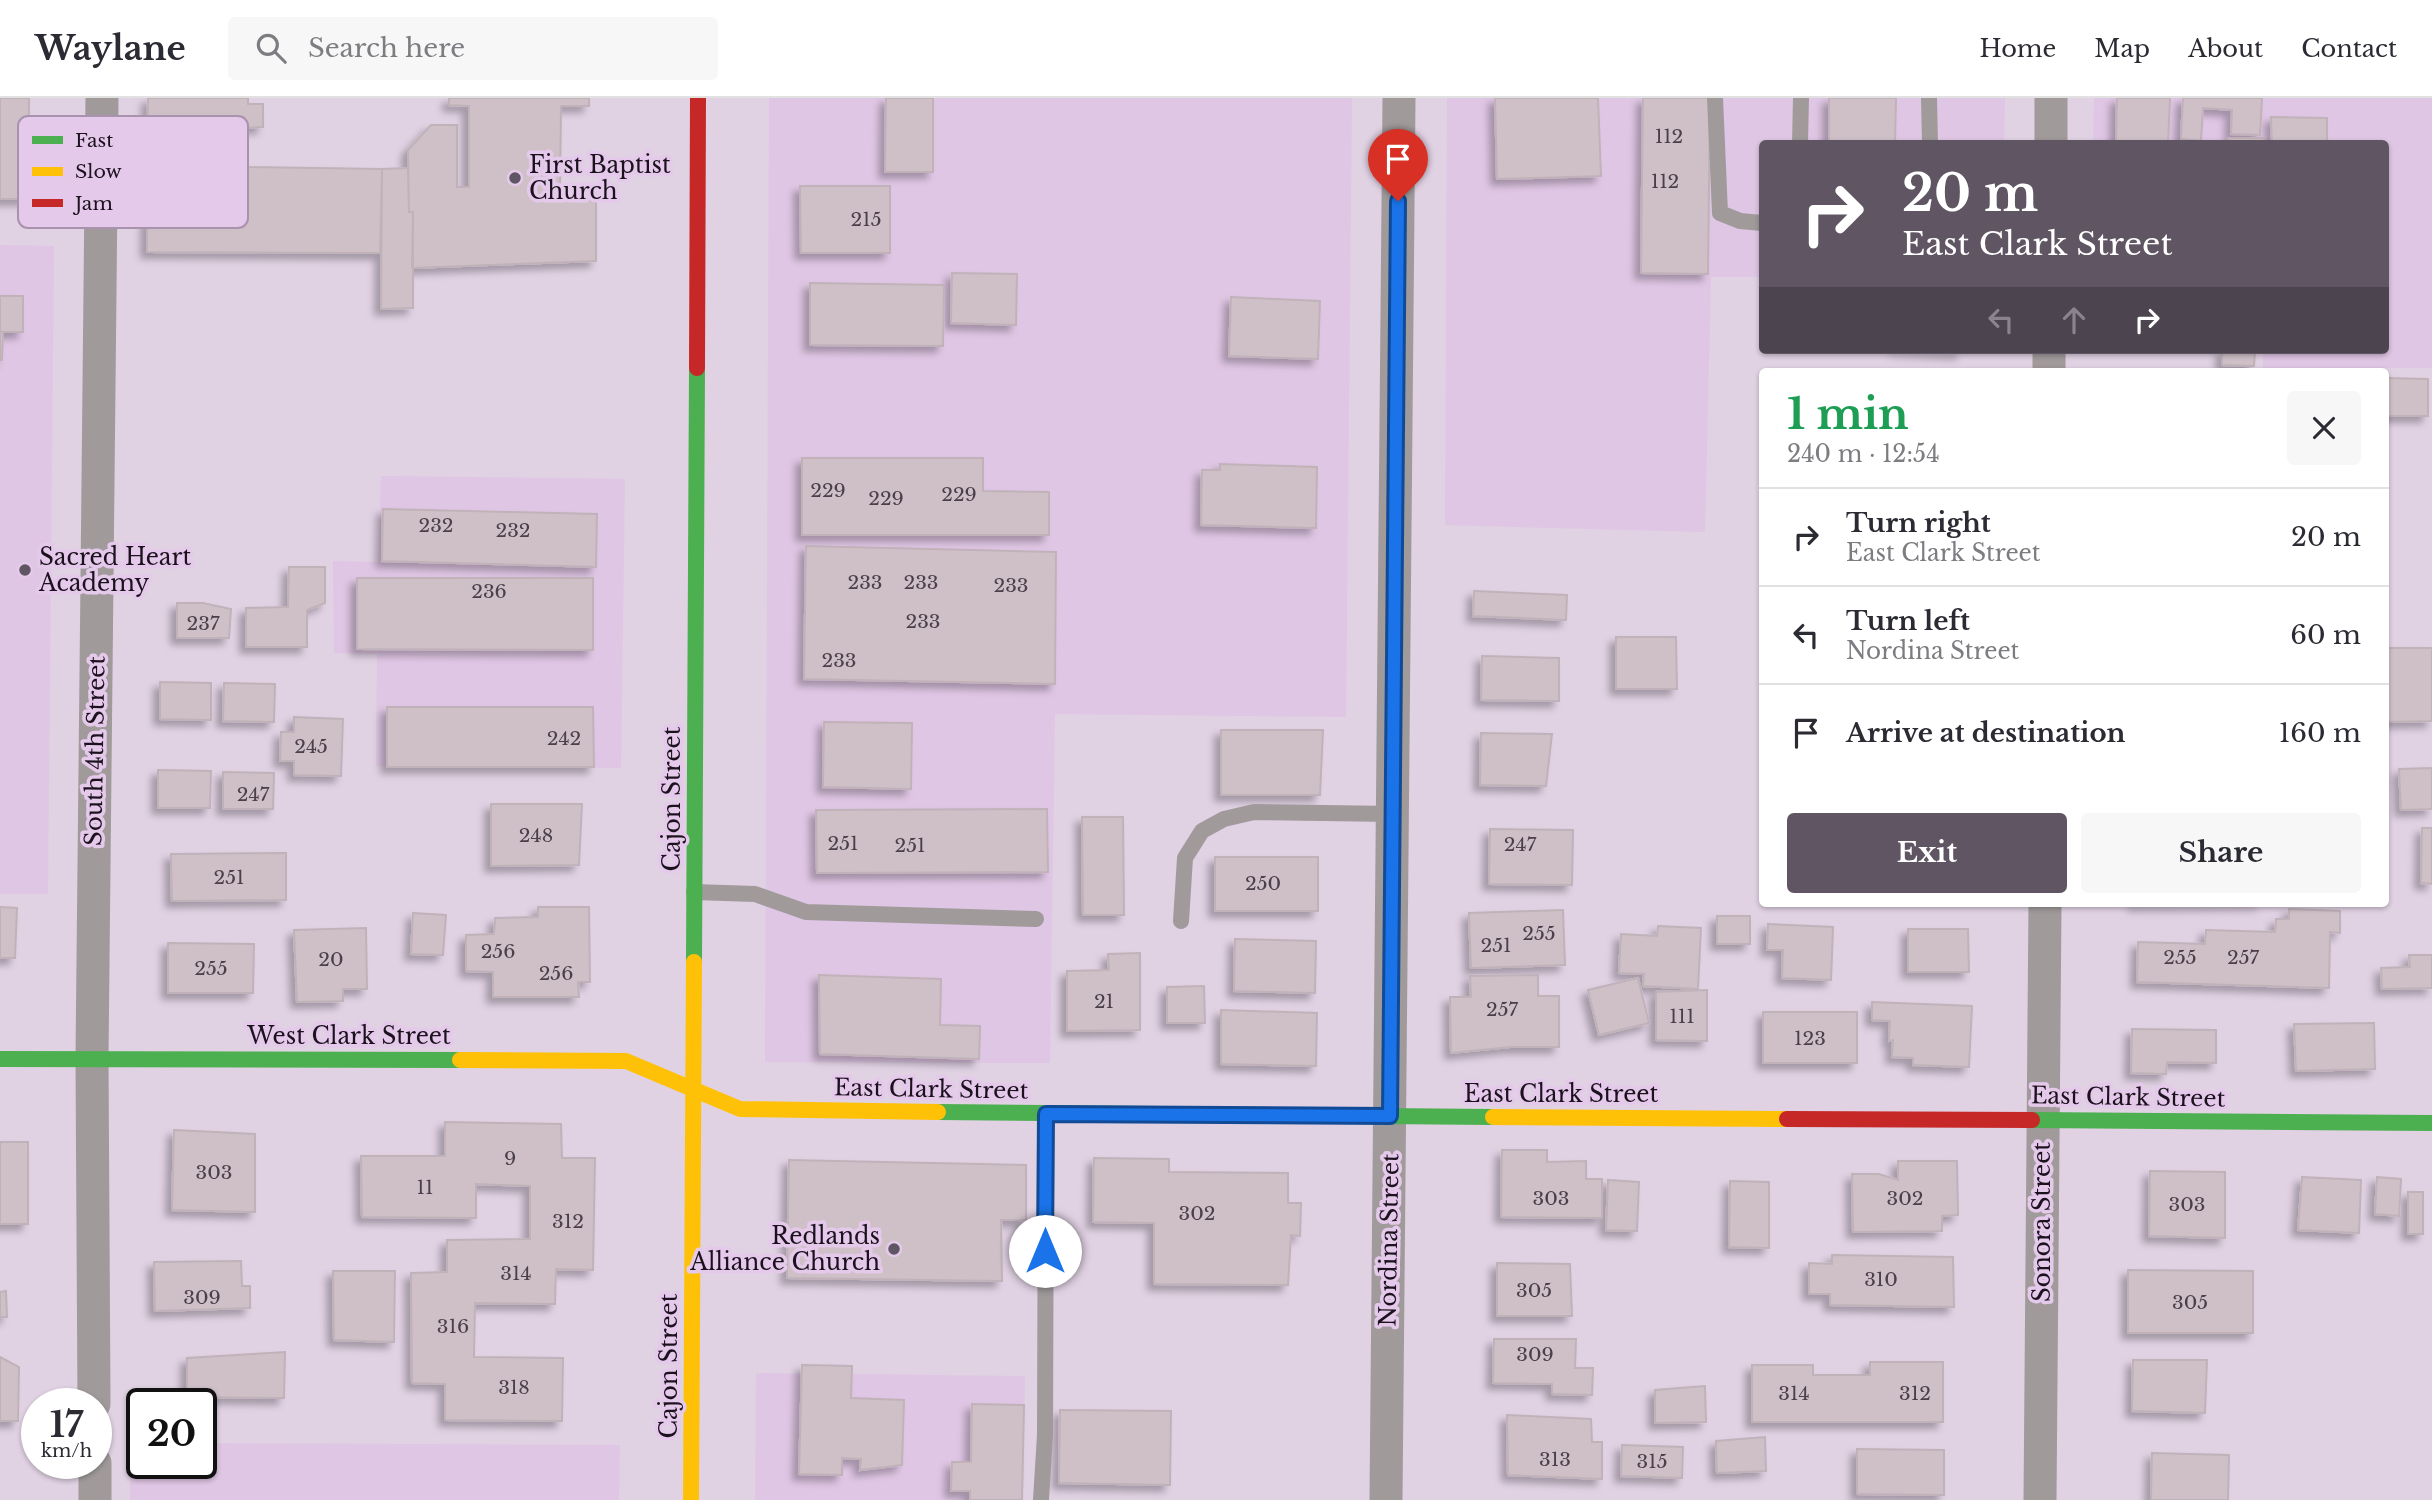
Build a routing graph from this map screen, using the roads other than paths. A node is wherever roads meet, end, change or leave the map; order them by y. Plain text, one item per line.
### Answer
1 (102, 98) edge
2 (698, 98) edge
3 (1399, 98) edge
4 (1715, 98) edge
5 (1801, 98) edge
6 (1929, 98) edge
7 (2051, 98) edge
8 (102, 116) edge
9 (1800, 140) edge
10 (1930, 140) edge
11 (2051, 140) edge
12 (1759, 223) edge
13 (101, 228) edge
14 (1392, 814) junction
15 (694, 892) junction
16 (2045, 907) edge
17 (1036, 919) dead end
18 (1181, 921) dead end
19 (92, 1058) junction
20 (0, 1059) edge
21 (693, 1089) junction
22 (1046, 1114) junction
23 (1390, 1116) junction
24 (2042, 1119) junction
25 (2432, 1123) edge
26 (94, 1388) edge
27 (95, 1479) edge
28 (95, 1500) edge
29 (691, 1500) edge
30 (1041, 1500) edge
31 (1386, 1500) edge
32 (2040, 1500) edge

1 - 8 street, South 4th Street
2 - 15 street, Cajon Street
3 - 14 street, Nordina Street
4 - 12 lane
5 - 9 lane
6 - 10 lane
7 - 11 street
13 - 19 street, South 4th Street
14 - 18 lane
14 - 23 street, Nordina Street
15 - 17 lane
15 - 21 street, Cajon Street
16 - 24 street, Sonora Street
19 - 20 street, West Clark Street
19 - 21 street, West Clark Street
19 - 26 street, South 4th Street
21 - 22 street, East Clark Street
21 - 29 street, Cajon Street
22 - 23 street, East Clark Street
22 - 30 lane
23 - 24 street, East Clark Street
23 - 31 street, Nordina Street
24 - 25 street, East Clark Street
24 - 32 street, Sonora Street
27 - 28 street

